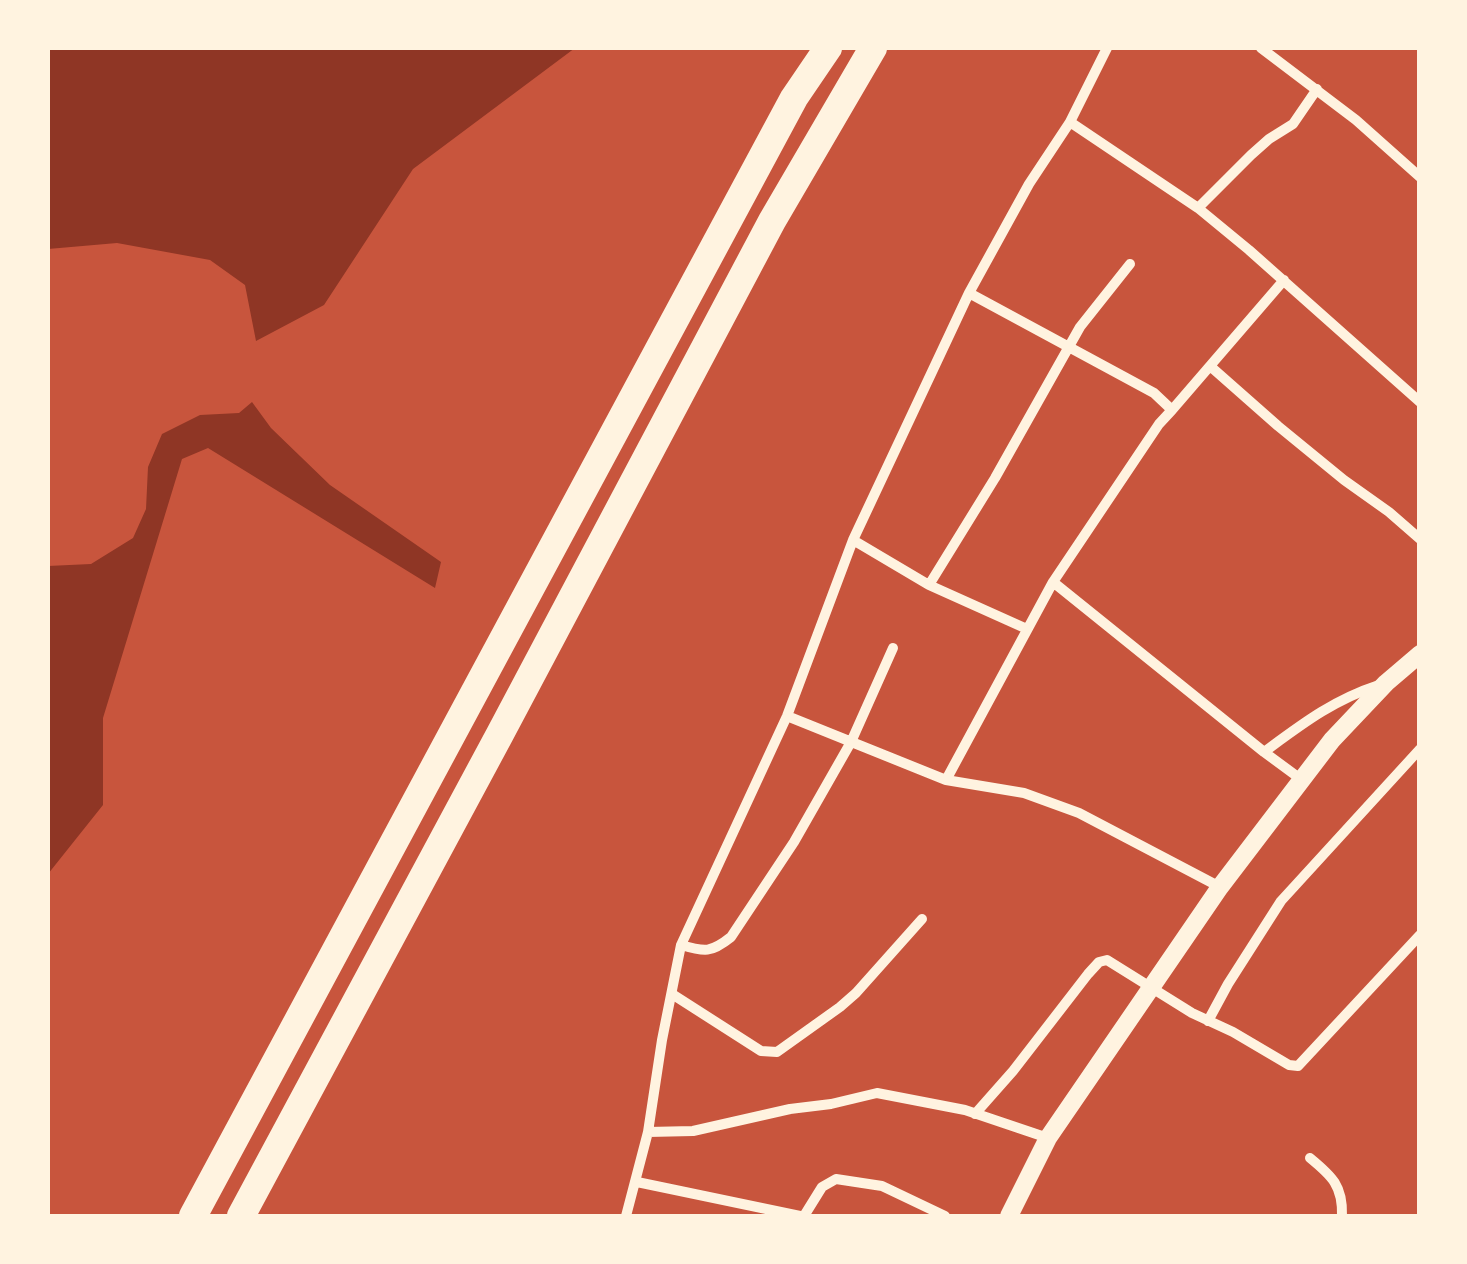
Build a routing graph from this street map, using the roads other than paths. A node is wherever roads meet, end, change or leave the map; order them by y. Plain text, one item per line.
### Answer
1 (828, 48) edge
2 (873, 48) edge
3 (1107, 48) edge
4 (1261, 48) edge
5 (1317, 89) junction
6 (1070, 122) junction
7 (1420, 177) edge
8 (1198, 208) junction
9 (1130, 264) dead end
10 (1284, 280) junction
11 (969, 293) junction
12 (1068, 348) junction
13 (1210, 366) junction
14 (1420, 402) edge
15 (1172, 410) junction
16 (1420, 539) edge
17 (853, 540) junction
18 (1052, 582) junction
19 (929, 585) junction
20 (1027, 629) junction
21 (893, 648) dead end
22 (1420, 654) edge
23 (1386, 683) junction
24 (786, 716) junction
25 (850, 742) junction
26 (1420, 748) edge
27 (1264, 752) junction
28 (946, 780) junction
29 (1302, 780) junction
30 (1220, 886) junction
31 (922, 920) dead end
32 (1420, 935) edge
33 (682, 944) junction
34 (1150, 987) junction
35 (672, 994) junction
36 (1208, 1021) junction
37 (976, 1114) junction
38 (648, 1132) junction
39 (1048, 1138) junction
40 (1310, 1158) dead end
41 (637, 1182) junction
42 (192, 1216) edge
43 (241, 1216) edge
44 (626, 1216) edge
45 (802, 1216) edge
46 (945, 1216) edge
47 (1009, 1216) edge
48 (1342, 1216) edge

1 - 42 highway
2 - 43 highway
3 - 6 street
4 - 5 street
5 - 7 street
5 - 8 street
6 - 8 street
6 - 11 street
8 - 10 street
9 - 12 street
10 - 13 street
10 - 14 street
11 - 12 street
11 - 17 street
12 - 15 street
12 - 19 street
13 - 15 street
13 - 16 street
15 - 18 street
17 - 19 street
17 - 24 street
18 - 20 street
18 - 27 street
19 - 20 street
20 - 28 street
21 - 25 street
22 - 23 street
23 - 27 street
23 - 29 street
24 - 25 street
24 - 33 street
25 - 28 street
25 - 33 street
26 - 36 street
27 - 29 street
28 - 30 street
29 - 30 street
30 - 34 street
31 - 35 street
32 - 36 street
33 - 35 street
34 - 36 street
34 - 37 street
34 - 39 street
35 - 38 street
37 - 38 street
37 - 39 street
38 - 41 street
39 - 47 street
40 - 48 street
41 - 44 street
41 - 45 street
45 - 46 street

